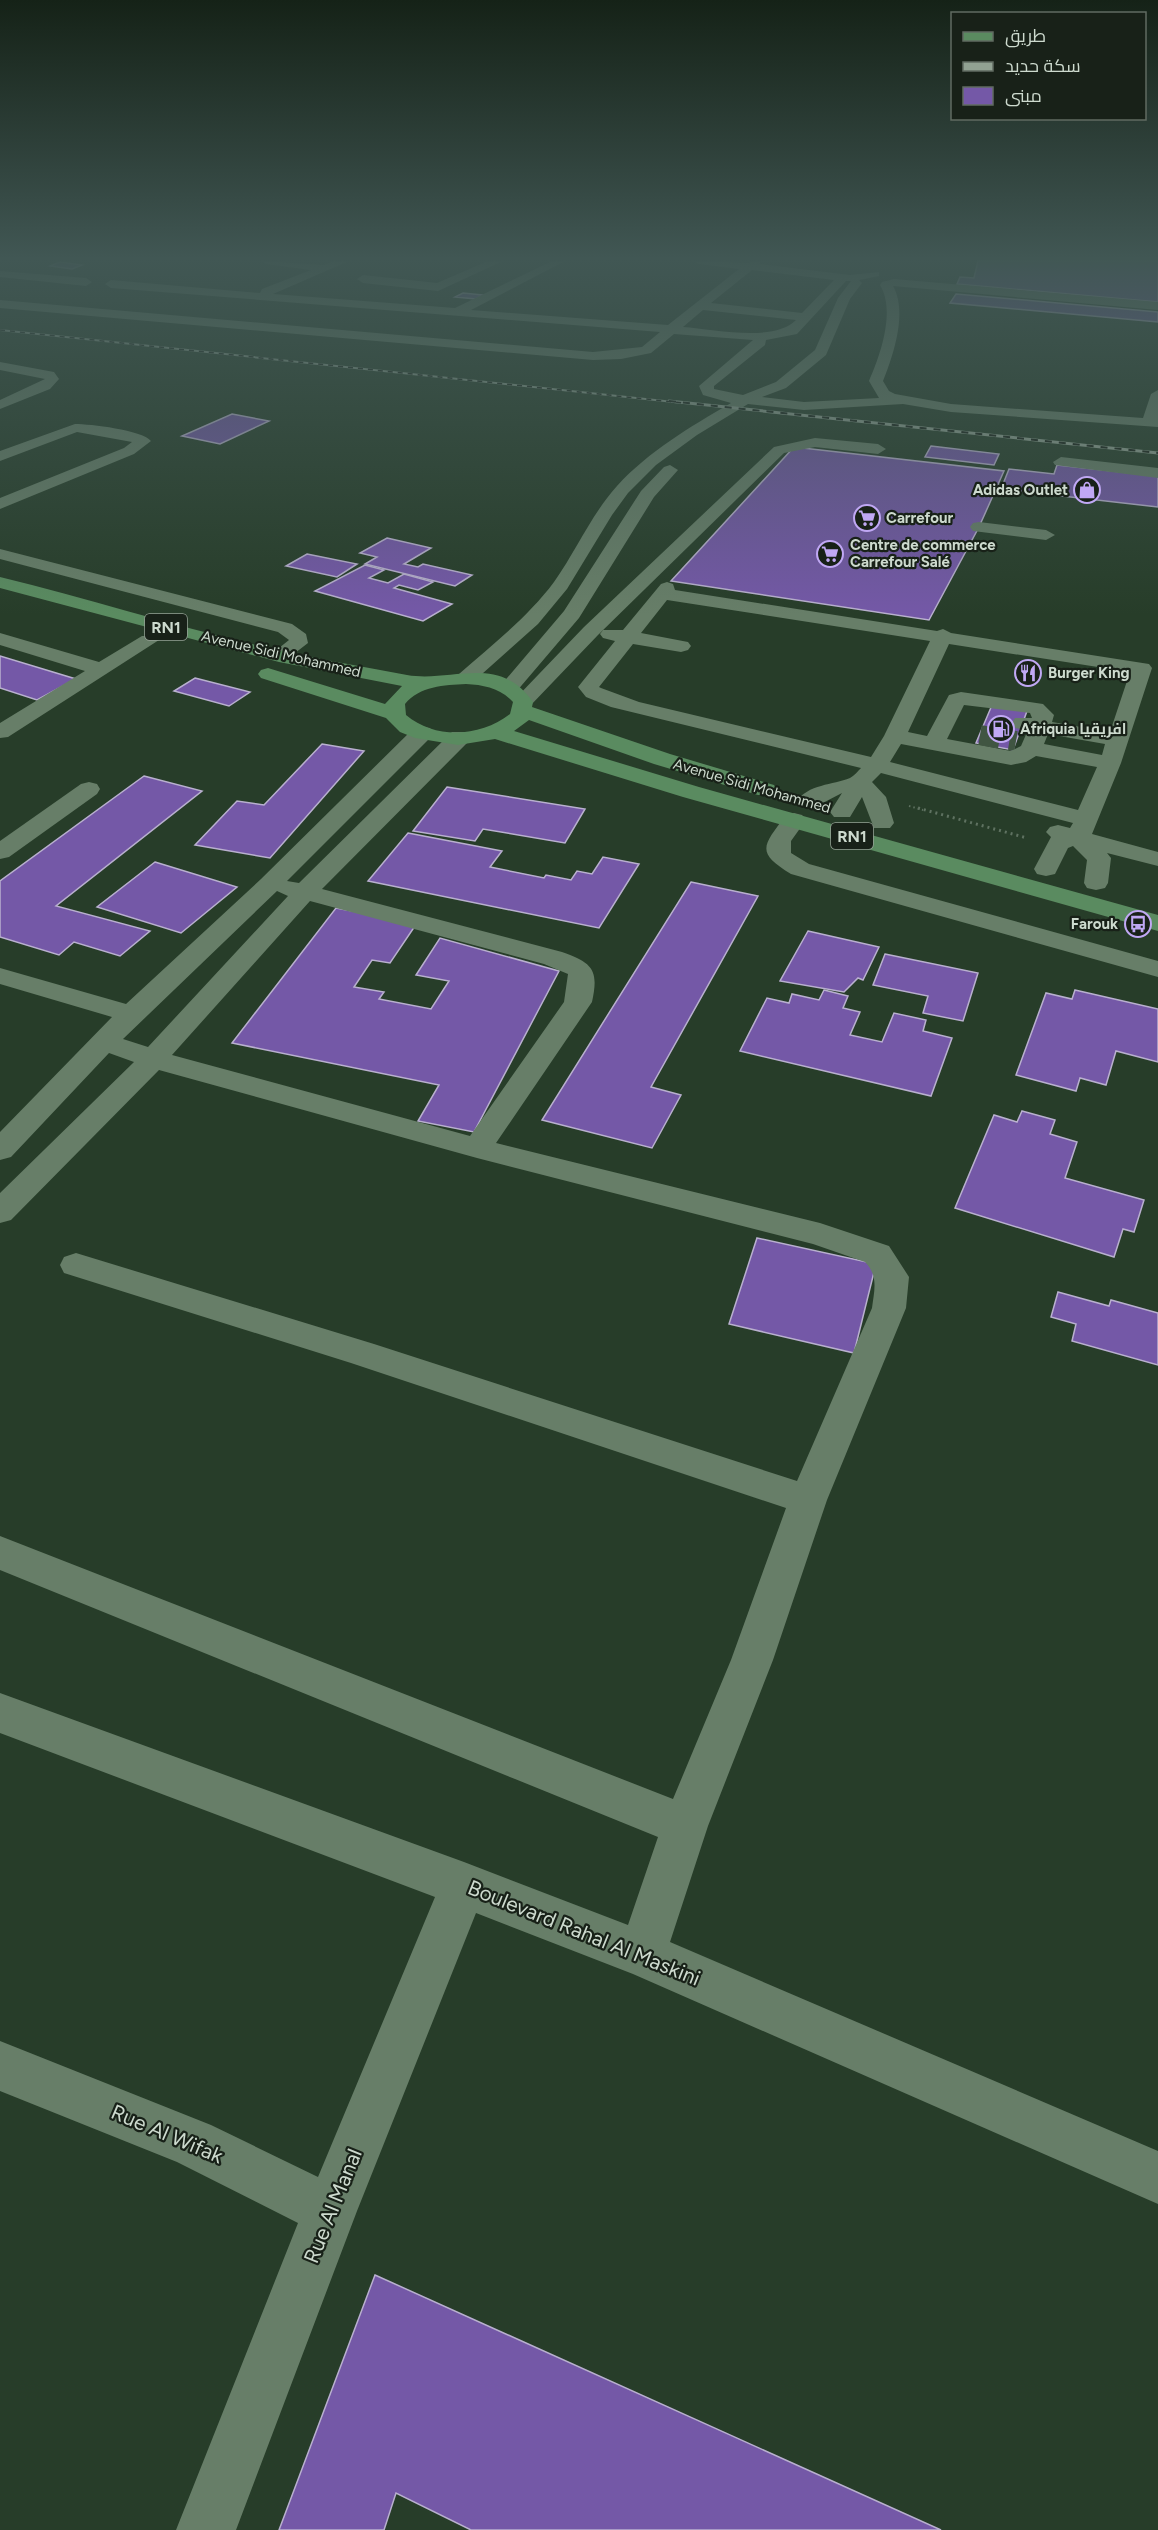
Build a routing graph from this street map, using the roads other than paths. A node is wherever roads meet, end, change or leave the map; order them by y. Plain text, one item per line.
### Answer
1 (52, 379) edge
2 (713, 379) edge
3 (788, 379) edge
4 (877, 379) edge
5 (799, 389) dead end
6 (1158, 394) edge
7 (899, 401) junction
8 (0, 405) edge
9 (1153, 423) edge
10 (878, 449) dead end
11 (0, 456) edge
12 (1061, 462) dead end
13 (1158, 473) edge
14 (0, 486) edge
15 (30, 491) junction
16 (0, 504) edge
17 (979, 527) dead end
18 (1046, 535) dead end
19 (0, 554) edge
20 (0, 582) edge
21 (0, 600) edge
22 (591, 631) junction
23 (943, 636) junction
24 (628, 637) junction
25 (0, 639) edge
26 (149, 640) junction
27 (681, 646) dead end
28 (279, 656) junction
29 (217, 660) dead end
30 (100, 669) junction
31 (251, 669) dead end
32 (466, 678) junction
33 (423, 684) junction
34 (518, 700) junction
35 (395, 714) junction
36 (983, 727) tunnel mouth
37 (942, 728) junction
38 (0, 732) edge
39 (495, 732) junction
40 (422, 733) junction
41 (895, 736) junction
42 (1028, 736) junction
43 (460, 738) junction
44 (1118, 740) junction
45 (1110, 763) junction
46 (877, 765) junction
47 (864, 787) junction
48 (89, 789) dead end
49 (800, 811) junction
50 (842, 812) junction
51 (882, 823) junction
52 (1080, 831) junction
53 (0, 852) edge
54 (1158, 859) edge
55 (1046, 869) junction
56 (1096, 883) junction
57 (270, 884) junction
58 (305, 892) junction
59 (1158, 901) edge
60 (1158, 923) edge
61 (1158, 969) edge
62 (0, 976) edge
63 (131, 1014) junction
64 (105, 1042) junction
65 (153, 1059) junction
66 (477, 1148) junction
67 (0, 1150) edge
68 (0, 1212) edge
69 (76, 1265) dead end
70 (808, 1500) junction
71 (0, 1553) edge
72 (0, 1713) edge
73 (685, 1826) junction
74 (464, 1885) junction
75 (642, 1954) junction
76 (0, 2066) edge
77 (1158, 2178) edge
78 (330, 2211) junction
79 (206, 2530) edge

1 - 8 street
2 - 7 street
3 - 32 street
4 - 7 street
5 - 34 street
6 - 9 street
7 - 9 street
10 - 22 street
11 - 15 street
12 - 13 street
14 - 15 street
15 - 16 street
17 - 18 street
19 - 28 street
20 - 28 main road, Avenue Sidi Mohammed / RN1
21 - 26 main road, Avenue Sidi Mohammed / RN1
22 - 24 street
22 - 34 street
23 - 24 street
23 - 41 street
23 - 44 street
24 - 27 street
24 - 46 street
25 - 30 street
26 - 29 main road, Avenue Sidi Mohammed / RN1
26 - 30 street
28 - 33 main road, Avenue Sidi Mohammed / RN1
30 - 38 street
31 - 35 main road, Avenue Sidi Mohammed / RN1
32 - 33 main road, RN1
32 - 34 main road, RN1
33 - 35 main road, RN1
34 - 39 main road, RN1
34 - 49 main road, Avenue Sidi Mohammed / RN1
35 - 40 main road, RN1
36 - 37 street
37 - 41 street
37 - 42 street
37 - 42 street
39 - 43 main road, RN1
39 - 49 main road, Avenue Sidi Mohammed / RN1
40 - 43 main road, RN1
40 - 57 street
41 - 46 street
42 - 44 street
42 - 45 street
43 - 58 street
44 - 45 street
45 - 52 street
46 - 47 street
46 - 52 street
47 - 49 street
47 - 50 street
47 - 51 street
47 - 52 street
48 - 53 street
49 - 50 main road, Avenue Sidi Mohammed / RN1
49 - 60 main road, Avenue Sidi Mohammed / RN1
49 - 61 street, Avenue Sidi Mohammed
50 - 51 main road, Avenue Sidi Mohammed / RN1
51 - 55 main road, Avenue Sidi Mohammed / RN1
52 - 54 street
52 - 55 street
52 - 56 street
55 - 56 main road, Avenue Sidi Mohammed / RN1
56 - 59 main road, Avenue Sidi Mohammed / RN1
57 - 58 street
57 - 63 street
58 - 65 street
58 - 66 street
62 - 63 street
63 - 64 street
64 - 65 street
64 - 67 street
65 - 66 street
65 - 68 street
66 - 70 street
69 - 70 street
70 - 73 street
71 - 73 street
72 - 74 street, Boulevard Rahal Al Maskini
73 - 75 street
74 - 75 street, Boulevard Rahal Al Maskini
74 - 78 street, Rue Al Manal
75 - 77 street, Boulevard Rahal Al Maskini
76 - 78 street, Rue Al Wifak
78 - 79 street, Rue Al Manal

